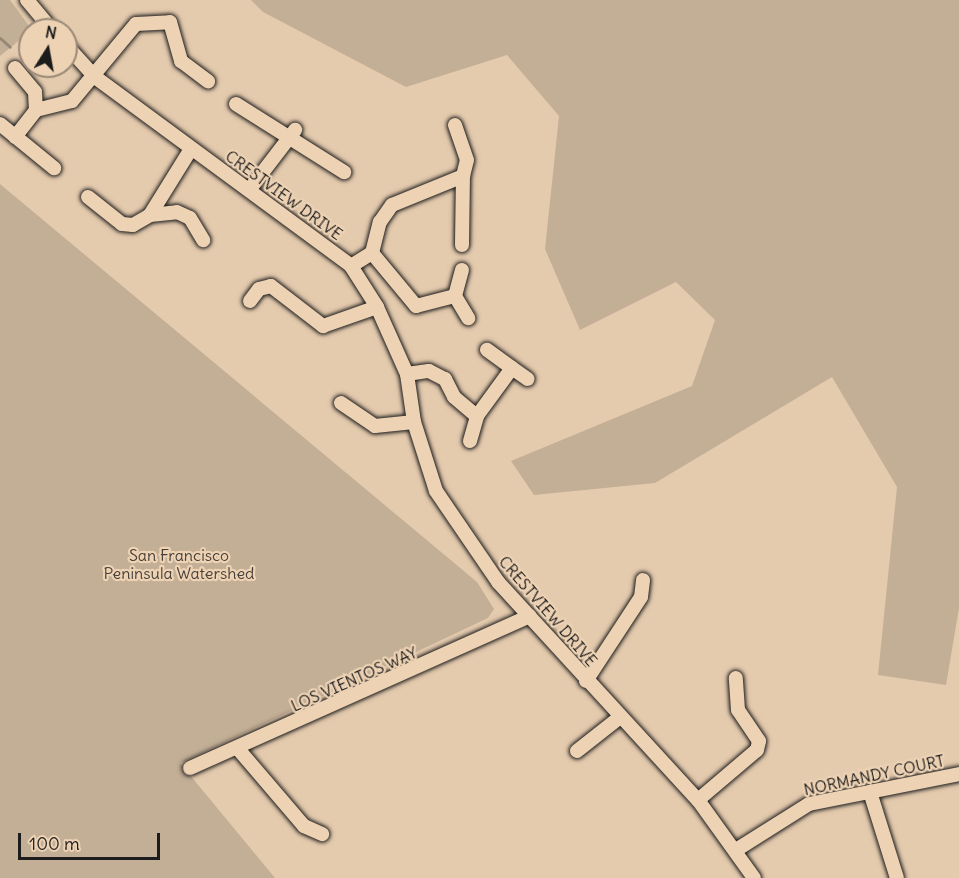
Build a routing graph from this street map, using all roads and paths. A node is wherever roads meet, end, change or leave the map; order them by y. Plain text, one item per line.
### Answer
1 (27, 0) edge
2 (42, 18) edge
3 (78, 58) edge
4 (15, 68) dead end
5 (95, 77) junction
6 (208, 81) dead end
7 (236, 104) dead end
8 (36, 110) junction
9 (0, 124) edge
10 (454, 125) dead end
11 (290, 134) junction
12 (15, 137) junction
13 (191, 149) junction
14 (54, 168) dead end
15 (344, 172) dead end
16 (463, 176) junction
17 (249, 190) junction
18 (88, 197) dead end
19 (150, 215) junction
20 (203, 240) dead end
21 (462, 245) dead end
22 (372, 252) junction
23 (351, 266) junction
24 (462, 270) dead end
25 (454, 296) junction
26 (250, 301) dead end
27 (377, 308) junction
28 (468, 318) dead end
29 (487, 350) dead end
30 (512, 368) junction
31 (407, 374) junction
32 (528, 379) dead end
33 (341, 403) dead end
34 (477, 416) junction
35 (414, 422) junction
36 (470, 441) dead end
37 (643, 580) dead end
38 (530, 616) junction
39 (736, 678) dead end
40 (586, 681) junction
41 (620, 717) junction
42 (238, 750) junction
43 (577, 751) dead end
44 (190, 768) dead end
45 (959, 774) edge
46 (870, 792) junction
47 (698, 800) junction
48 (322, 834) dead end
49 (736, 850) junction
50 (754, 878) edge
51 (897, 878) edge

1 - 2 street
3 - 5 street, CRESTVIEW DRIVE
4 - 8 street
5 - 6 street
5 - 8 street
5 - 13 street, CRESTVIEW DRIVE
7 - 11 street
8 - 12 street
9 - 12 street
10 - 16 street
11 - 15 street
11 - 17 street
12 - 14 street
13 - 17 street, CRESTVIEW DRIVE
13 - 19 street
16 - 21 street
16 - 22 street
17 - 23 street, CRESTVIEW DRIVE
18 - 19 street
19 - 20 street
22 - 23 street
22 - 25 street
23 - 27 street, CRESTVIEW DRIVE
24 - 25 street
25 - 28 street
26 - 27 street
27 - 31 street, CRESTVIEW DRIVE
29 - 30 street
30 - 32 street
30 - 34 street
31 - 34 street
31 - 35 street, CRESTVIEW DRIVE
33 - 35 street
34 - 36 street
35 - 38 street, CRESTVIEW DRIVE
37 - 40 street
38 - 40 street, CRESTVIEW DRIVE
38 - 42 street, LOS VIENTOS WAY
39 - 47 street
40 - 41 street, CRESTVIEW DRIVE
41 - 43 street
41 - 47 street, CRESTVIEW DRIVE
42 - 44 street, LOS VIENTOS WAY
42 - 48 street
45 - 46 street, NORMANDY COURT
46 - 49 street, NORMANDY COURT
46 - 51 street
47 - 49 street, CRESTVIEW DRIVE
49 - 50 street, CRESTVIEW DRIVE

